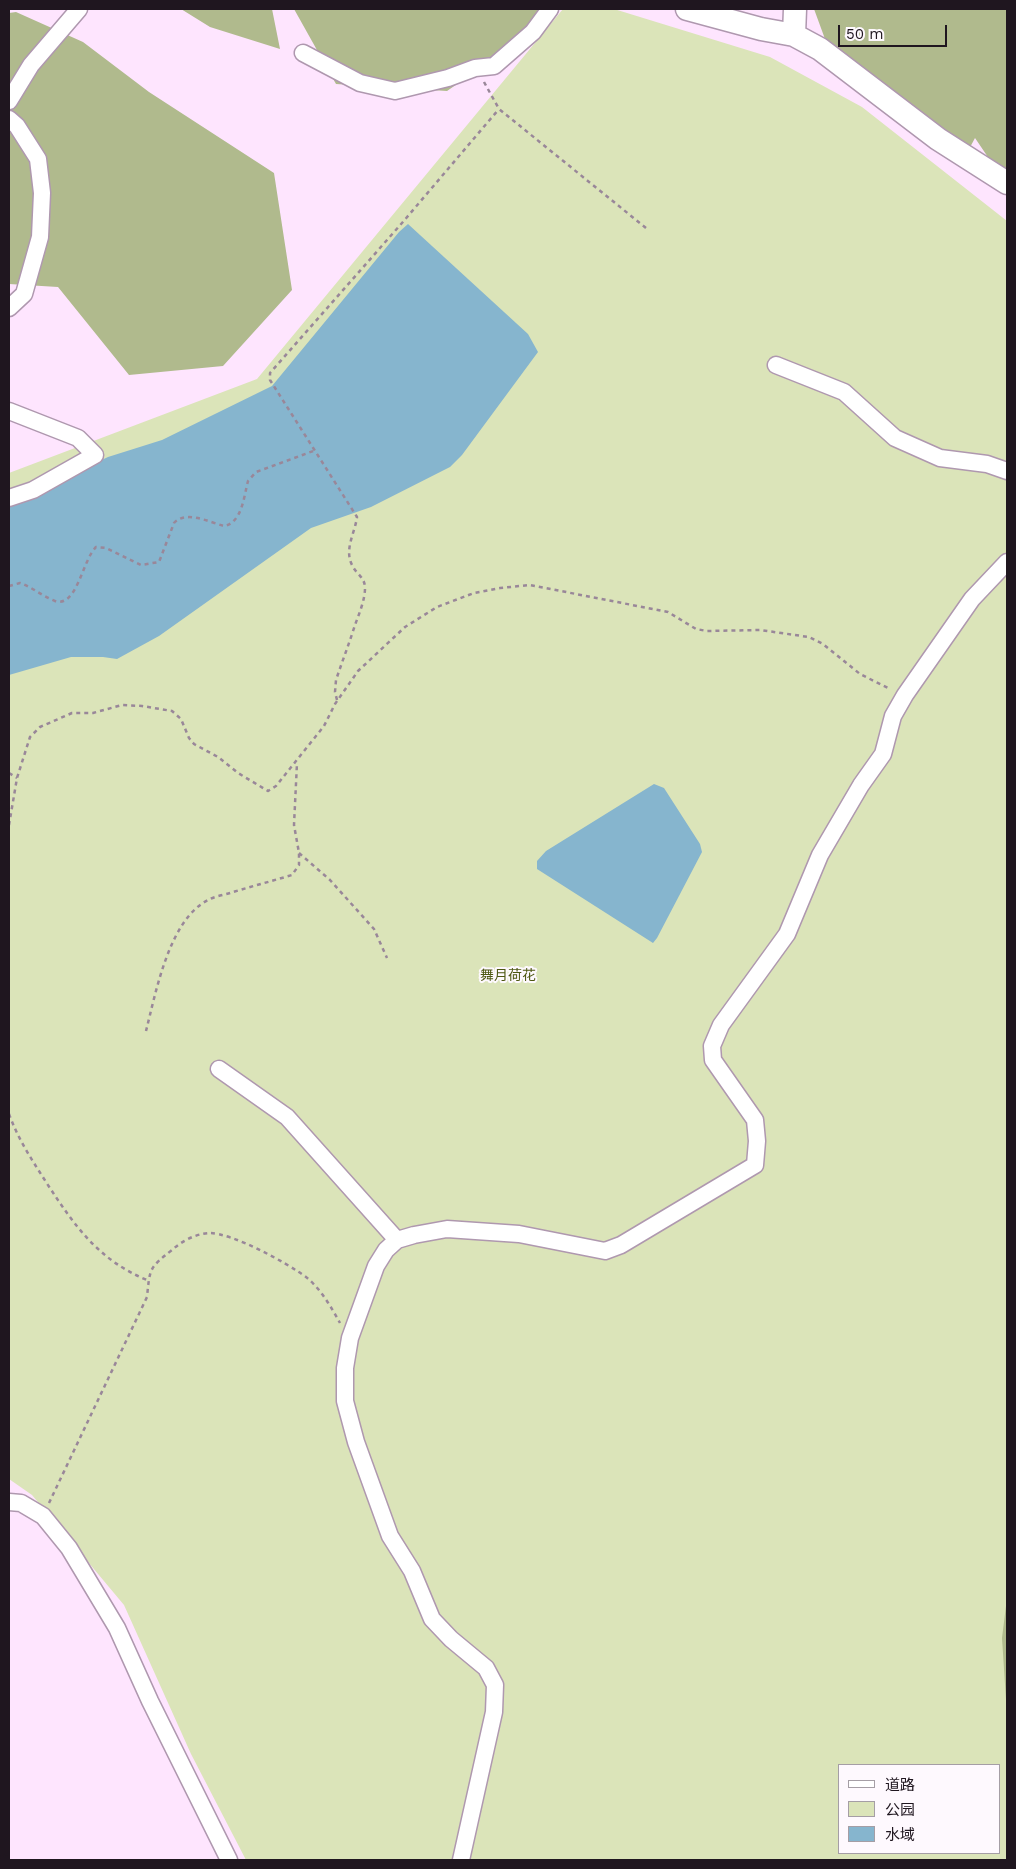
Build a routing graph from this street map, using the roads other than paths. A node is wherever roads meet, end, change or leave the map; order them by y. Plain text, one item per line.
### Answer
1 (79, 9) edge
2 (550, 9) edge
3 (686, 9) edge
4 (795, 9) edge
5 (794, 35) junction
6 (303, 53) dead end
7 (9, 101) edge
8 (9, 119) edge
9 (1007, 183) edge
10 (9, 308) edge
11 (776, 365) dead end
12 (9, 411) edge
13 (1007, 471) edge
14 (9, 498) edge
15 (1007, 562) edge
16 (219, 1069) dead end
17 (397, 1240) junction
18 (9, 1502) edge
19 (230, 1860) edge
20 (462, 1860) edge

1 - 7 street
2 - 6 street
3 - 5 street
4 - 5 street
5 - 9 street
8 - 10 street
11 - 13 street
12 - 14 street
15 - 17 street
16 - 17 street
17 - 20 street
18 - 19 street

